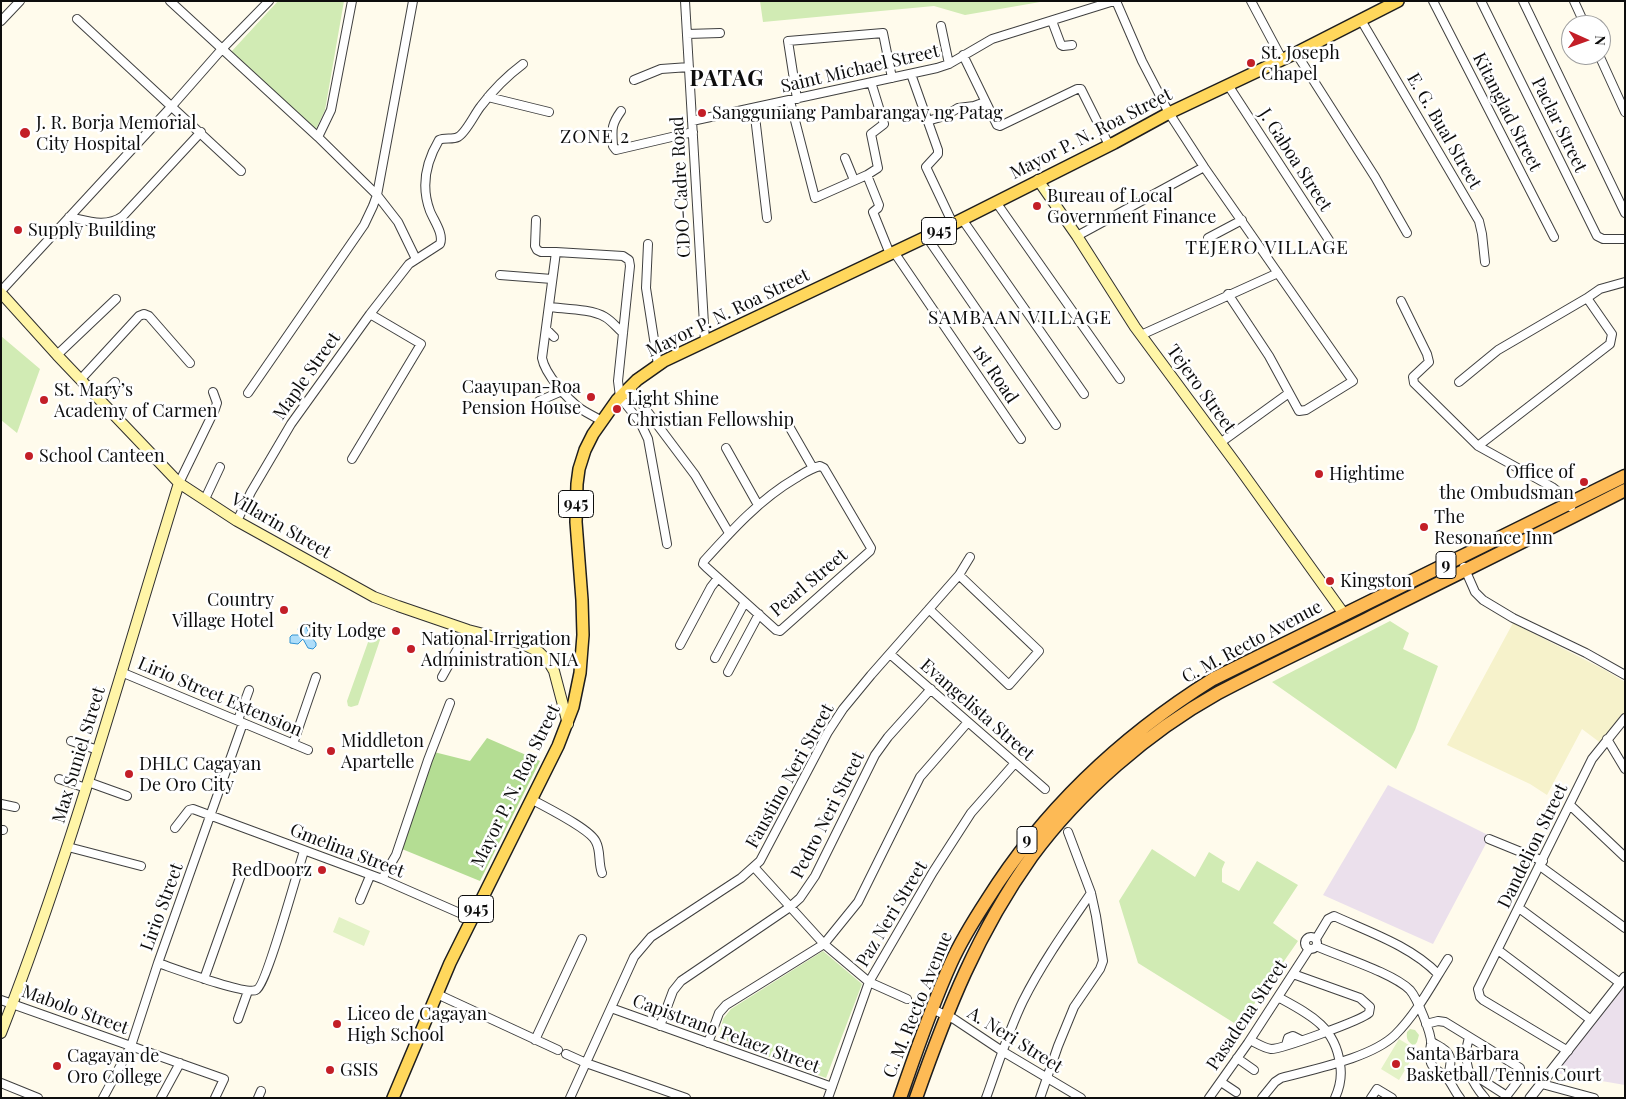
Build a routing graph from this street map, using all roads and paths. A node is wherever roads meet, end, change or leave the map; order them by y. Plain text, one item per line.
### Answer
1 (20, 1) edge
2 (170, 1) edge
3 (352, 1) edge
4 (413, 1) edge
5 (685, 1) edge
6 (1115, 1) edge
7 (1251, 1) edge
8 (1398, 1) edge
9 (1433, 1) edge
10 (1481, 1) edge
11 (1523, 1) edge
12 (1574, 1) edge
13 (264, 3) edge
14 (1580, 15) edge
15 (3, 17) edge
16 (77, 19) dead end
17 (1052, 20) junction
18 (1361, 20) junction
19 (941, 26) dead end
20 (720, 33) dead end
21 (687, 34) junction
22 (1072, 45) dead end
23 (222, 50) junction
24 (1296, 53) junction
25 (964, 55) junction
26 (1282, 59) junction
27 (523, 64) dead end
28 (949, 64) junction
29 (1604, 65) edge
30 (689, 67) junction
31 (911, 74) junction
32 (892, 78) junction
33 (634, 80) dead end
34 (871, 82) junction
35 (1228, 85) junction
36 (488, 97) junction
37 (794, 100) junction
38 (985, 102) junction
39 (171, 107) junction
40 (754, 108) junction
41 (622, 111) dead end
42 (548, 112) dead end
43 (1625, 112) edge
44 (1169, 113) junction
45 (692, 121) junction
46 (927, 121) junction
47 (201, 132) junction
48 (693, 132) junction
49 (318, 138) junction
50 (1109, 145) junction
51 (845, 158) dead end
52 (1204, 168) junction
53 (241, 171) dead end
54 (867, 175) junction
55 (854, 180) junction
56 (1038, 180) junction
57 (377, 195) junction
58 (996, 202) junction
59 (1625, 213) edge
60 (70, 217) junction
61 (767, 218) dead end
62 (536, 220) dead end
63 (1242, 220) junction
64 (957, 221) junction
65 (1407, 233) dead end
66 (926, 236) junction
67 (1077, 236) junction
68 (1554, 237) dead end
69 (1208, 238) dead end
70 (1625, 239) edge
71 (648, 244) dead end
72 (1336, 251) dead end
73 (556, 252) junction
74 (892, 253) junction
75 (416, 259) junction
76 (1485, 262) dead end
77 (1278, 273) junction
78 (500, 275) dead end
79 (552, 279) junction
80 (1625, 282) edge
81 (1, 292) edge
82 (1228, 294) junction
83 (1587, 298) junction
84 (116, 299) dead end
85 (1401, 301) dead end
86 (550, 307) junction
87 (370, 314) junction
88 (547, 330) junction
89 (623, 333) junction
90 (1141, 335) junction
91 (554, 337) dead end
92 (705, 341) junction
93 (57, 355) junction
94 (190, 363) dead end
95 (658, 365) junction
96 (81, 379) junction
97 (1120, 379) dead end
98 (114, 382) dead end
99 (1459, 382) dead end
100 (630, 387) junction
101 (562, 391) junction
102 (213, 392) dead end
103 (248, 393) dead end
104 (1289, 393) junction
105 (1084, 394) dead end
106 (620, 397) junction
107 (98, 398) junction
108 (539, 401) dead end
109 (602, 421) junction
110 (786, 421) dead end
111 (1056, 425) dead end
112 (1021, 439) dead end
113 (1220, 443) junction
114 (1478, 446) junction
115 (726, 448) dead end
116 (352, 459) dead end
117 (220, 466) dead end
118 (813, 468) junction
119 (1625, 476) edge
120 (179, 483) junction
121 (1625, 490) edge
122 (205, 499) junction
123 (758, 505) junction
124 (1572, 510) junction
125 (237, 521) junction
126 (729, 533) junction
127 (667, 544) dead end
128 (970, 557) dead end
129 (1463, 564) junction
130 (959, 575) junction
131 (718, 578) junction
132 (746, 602) junction
133 (928, 610) junction
134 (758, 614) junction
135 (1344, 614) junction
136 (468, 630) junction
137 (680, 645) dead end
138 (1266, 653) junction
139 (890, 654) junction
140 (715, 658) dead end
141 (1250, 660) junction
142 (1272, 666) junction
143 (121, 672) junction
144 (728, 672) dead end
145 (1257, 674) junction
146 (1625, 675) edge
147 (316, 677) dead end
148 (442, 677) dead end
149 (930, 689) junction
150 (250, 690) dead end
151 (450, 704) dead end
152 (1625, 718) edge
153 (240, 722) junction
154 (968, 722) junction
155 (568, 724) junction
156 (1607, 739) junction
157 (71, 741) dead end
158 (292, 744) junction
159 (98, 750) junction
160 (308, 750) dead end
161 (1014, 762) junction
162 (1625, 769) edge
163 (59, 780) dead end
164 (87, 785) junction
165 (1045, 789) dead end
166 (127, 796) dead end
167 (531, 799) junction
168 (1, 804) edge
169 (1570, 805) junction
170 (15, 807) dead end
171 (1060, 813) junction
172 (211, 816) junction
173 (175, 828) dead end
174 (1068, 832) dead end
175 (1489, 839) dead end
176 (68, 848) junction
177 (304, 851) junction
178 (1625, 857) edge
179 (1541, 863) junction
180 (141, 866) dead end
181 (754, 867) junction
182 (242, 872) dead end
183 (602, 873) dead end
184 (370, 876) junction
185 (382, 879) junction
186 (1090, 893) junction
187 (360, 900) dead end
188 (790, 907) junction
189 (1519, 908) junction
190 (471, 918) junction
191 (1625, 928) edge
192 (582, 939) dead end
193 (824, 944) junction
194 (1314, 945) junction
195 (1498, 950) junction
196 (1448, 959) dead end
197 (158, 963) junction
198 (1294, 974) junction
199 (1438, 974) junction
200 (204, 979) junction
201 (1622, 980) edge
202 (869, 982) junction
203 (248, 991) junction
204 (437, 994) junction
205 (1278, 997) junction
206 (907, 998) dead end
207 (1, 1000) edge
208 (13, 1003) junction
209 (1419, 1004) junction
210 (611, 1008) junction
211 (932, 1009) junction
212 (946, 1015) junction
213 (238, 1019) dead end
214 (1591, 1020) junction
215 (1426, 1024) junction
216 (660, 1026) junction
217 (1327, 1032) junction
218 (1, 1034) edge
219 (1469, 1037) junction
220 (535, 1040) junction
221 (1250, 1040) junction
222 (1431, 1041) junction
223 (708, 1043) junction
224 (130, 1046) junction
225 (558, 1050) dead end
226 (1002, 1051) junction
227 (1568, 1051) junction
228 (566, 1054) dead end
229 (1237, 1058) junction
230 (1340, 1062) junction
231 (180, 1063) junction
232 (586, 1063) junction
233 (1254, 1070) dead end
234 (1468, 1071) junction
235 (1048, 1077) junction
236 (1447, 1079) junction
237 (1221, 1082) junction
238 (1, 1083) edge
239 (1542, 1084) junction
240 (832, 1087) junction
241 (1236, 1092) dead end
242 (1506, 1097) edge
243 (38, 1098) edge
244 (102, 1098) edge
245 (161, 1098) edge
246 (215, 1098) edge
247 (393, 1098) edge
248 (570, 1098) edge
249 (686, 1098) edge
250 (828, 1098) edge
251 (900, 1098) edge
252 (916, 1098) edge
253 (986, 1098) edge
254 (1040, 1098) edge
255 (1081, 1098) edge
256 (1209, 1098) edge
257 (1262, 1098) edge
258 (1335, 1098) edge
259 (1371, 1098) edge
260 (1392, 1098) edge
261 (1460, 1098) edge
262 (1486, 1098) edge
263 (1530, 1098) edge
264 (1592, 1098) edge

1 - 15 street
2 - 23 street
3 - 49 street
4 - 57 street
5 - 21 street, CDO-Cadre Road
6 - 17 street, Saint Michael Street
6 - 44 street
7 - 26 street
8 - 18 main road, Mayor P. N. Roa Street / 945
9 - 68 street, Kitanglad Street
10 - 70 street, Paclar Street
11 - 59 street
12 - 14 street
13 - 23 street
16 - 39 street
17 - 22 street
17 - 25 street, Saint Michael Street
18 - 24 main road, Mayor P. N. Roa Street / 945
18 - 76 street, E. G. Bual Street
19 - 28 street
20 - 21 street
21 - 30 street, CDO-Cadre Road
23 - 39 street
23 - 49 street
24 - 26 main road, Mayor P. N. Roa Street / 945
24 - 65 street
25 - 28 street, Saint Michael Street
25 - 38 street
26 - 35 main road, Mayor P. N. Roa Street / 945
27 - 36 street, Maple Street
28 - 31 street, Saint Michael Street
29 - 43 street
30 - 33 street
30 - 45 street, CDO-Cadre Road
31 - 32 street, Saint Michael Street
31 - 46 street
32 - 34 street, Saint Michael Street
32 - 37 street
34 - 37 street, Saint Michael Street
34 - 54 street
35 - 44 main road, Mayor P. N. Roa Street / 945
35 - 72 street, J. Gaboa Street
36 - 42 street
36 - 75 street, Maple Street
37 - 40 street, Saint Michael Street
37 - 55 street
38 - 46 street
38 - 50 street
39 - 47 street
39 - 60 street
40 - 45 street, Saint Michael Street
40 - 61 street
41 - 48 street
44 - 50 main road, Mayor P. N. Roa Street / 945
44 - 52 street
45 - 48 street, CDO-Cadre Road
46 - 64 street
47 - 53 street
47 - 60 street
48 - 92 street, CDO-Cadre Road
49 - 57 street
50 - 56 main road, Mayor P. N. Roa Street / 945
51 - 55 street
52 - 63 street
52 - 67 street
54 - 55 street
54 - 74 street, 1st Road
56 - 58 main road, Mayor P. N. Roa Street / 945
56 - 67 main road, Tejero Street
57 - 75 street
57 - 103 street
58 - 64 main road, Mayor P. N. Roa Street / 945
58 - 97 street
60 - 81 street
62 - 73 street
63 - 69 street
63 - 77 street
64 - 66 main road, Mayor P. N. Roa Street / 945
64 - 105 street
66 - 74 main road, Mayor P. N. Roa Street / 945
66 - 111 street
67 - 90 main road, Tejero Street
71 - 95 street
73 - 79 street
73 - 89 street
74 - 92 main road, Mayor P. N. Roa Street / 945
74 - 112 street, 1st Road
75 - 87 street, Maple Street
77 - 82 street
77 - 104 street
78 - 79 street
79 - 86 street
80 - 83 street
81 - 93 main road, Villarin Street
82 - 90 street
82 - 104 street
83 - 99 street
83 - 114 street
84 - 93 street
85 - 114 street
86 - 88 street
86 - 89 street
87 - 116 street
87 - 125 street, Maple Street
88 - 91 street
88 - 101 street
89 - 106 street
90 - 113 main road, Tejero Street
92 - 95 main road, Mayor P. N. Roa Street / 945
93 - 96 main road, Villarin Street
94 - 96 street
95 - 100 main road, Mayor P. N. Roa Street / 945
96 - 107 main road, Villarin Street
98 - 107 street
100 - 106 main road, Mayor P. N. Roa Street / 945
100 - 126 street
101 - 108 street
101 - 109 street
102 - 120 street
104 - 113 street
106 - 109 main road, Mayor P. N. Roa Street / 945
106 - 127 street
107 - 120 main road, Villarin Street
109 - 155 main road, Mayor P. N. Roa Street / 945
110 - 118 street
113 - 135 main road, Tejero Street
114 - 124 street
115 - 123 street
117 - 122 street
118 - 123 street, Pearl Street
118 - 134 street, Pearl Street
119 - 124 highway, C. M. Recto Avenue / 9
120 - 122 main road, Villarin Street
120 - 143 main road, Max Suniel Street
121 - 124 highway, C. M. Recto Avenue / 9
122 - 125 main road, Villarin Street
123 - 126 street, Pearl Street
124 - 129 highway, C. M. Recto Avenue / 9
125 - 136 main road, Villarin Street
126 - 131 street, Pearl Street
128 - 130 street, Faustino Neri Street
129 - 135 highway, C. M. Recto Avenue / 9
129 - 142 highway, C. M. Recto Avenue / 9
129 - 146 street
130 - 133 street, Faustino Neri Street
130 - 133 street
131 - 132 street, Pearl Street
131 - 137 street
132 - 134 street, Pearl Street
132 - 140 street
133 - 139 street, Faustino Neri Street
134 - 144 street
135 - 138 highway, C. M. Recto Avenue / 9
136 - 148 street
136 - 155 main road, Villarin Street
138 - 141 highway, C. M. Recto Avenue / 9
138 - 142 highway
139 - 149 street, Evangelista Street
139 - 181 street, Faustino Neri Street
141 - 145 highway
141 - 171 highway, C. M. Recto Avenue / 9
142 - 145 highway, C. M. Recto Avenue / 9
143 - 153 street, Lirio Street Extension
143 - 159 main road, Max Suniel Street
145 - 171 highway, C. M. Recto Avenue / 9
147 - 158 street
149 - 154 street, Evangelista Street
149 - 188 street, Pedro Neri Street
150 - 153 street, Lirio Street
151 - 185 street
152 - 156 street, Dandelion Street
153 - 158 street, Lirio Street Extension
153 - 172 street, Lirio Street
154 - 161 street, Evangelista Street
154 - 193 street
155 - 167 main road, Mayor P. N. Roa Street / 945
156 - 162 street
156 - 169 street, Dandelion Street
157 - 159 street
158 - 160 street, Lirio Street Extension
159 - 164 main road, Max Suniel Street
161 - 165 street, Evangelista Street
161 - 202 street, Paz Neri Street
163 - 164 street
164 - 166 street
164 - 176 main road, Max Suniel Street
167 - 183 street
167 - 190 main road, Mayor P. N. Roa Street / 945
168 - 170 street
169 - 178 street
169 - 179 street, Dandelion Street
171 - 211 highway, C. M. Recto Avenue / 9
171 - 212 highway, C. M. Recto Avenue / 9
172 - 173 street, Gmelina Street
172 - 177 street, Gmelina Street
172 - 197 street, Lirio Street
174 - 186 street
175 - 179 street
176 - 180 street
176 - 208 main road, Max Suniel Street
177 - 184 street, Gmelina Street
177 - 203 street
179 - 189 street, Dandelion Street
179 - 191 street
181 - 188 street
181 - 210 street, Faustino Neri Street
182 - 200 street
184 - 185 street, Gmelina Street
184 - 187 street
185 - 190 street, Gmelina Street
186 - 226 street
186 - 235 street
188 - 193 street
188 - 216 street, Pedro Neri Street
189 - 195 street, Dandelion Street
189 - 201 street
190 - 204 main road, Mayor P. N. Roa Street / 945
192 - 220 street
193 - 202 street
193 - 223 street
194 - 198 street, Pasadena Street
194 - 199 street, Pasadena Street
194 - 209 street
195 - 214 street
195 - 227 street, Dandelion Street
196 - 199 street
197 - 200 street
197 - 224 street, Lirio Street
198 - 205 street, Pasadena Street
198 - 217 street
199 - 209 street
200 - 203 street
201 - 214 street
202 - 206 street
202 - 240 street, Paz Neri Street
203 - 213 street
204 - 220 street
204 - 247 main road, Mayor P. N. Roa Street / 945
205 - 217 street
205 - 221 street, Pasadena Street
207 - 208 street, Mabolo Street
208 - 218 main road, Max Suniel Street
208 - 224 street, Mabolo Street
209 - 215 street
209 - 230 street
210 - 216 street, Capistrano Pelaez Street
210 - 232 street, Faustino Neri Street
211 - 212 street, A. Neri Street
211 - 251 highway, C. M. Recto Avenue / 9
212 - 226 street, A. Neri Street
212 - 252 highway, C. M. Recto Avenue / 9
214 - 227 street
215 - 219 street
215 - 222 street
216 - 223 street, Capistrano Pelaez Street
217 - 221 street
217 - 230 street
219 - 234 street
219 - 242 street
220 - 225 street
221 - 229 street, Pasadena Street
222 - 236 street
222 - 236 street
223 - 240 street, Capistrano Pelaez Street
224 - 231 street, Mabolo Street
224 - 244 street, Lirio Street
226 - 235 street, A. Neri Street
226 - 253 street
227 - 239 street
228 - 232 street
229 - 233 street
229 - 237 street, Pasadena Street
230 - 257 street
230 - 258 street
231 - 245 street
231 - 246 street, Mabolo Street
232 - 248 street, Faustino Neri Street
232 - 249 street
234 - 242 street
234 - 262 street
235 - 254 street
235 - 255 street, A. Neri Street
236 - 261 street
237 - 241 street
237 - 256 street, Pasadena Street
238 - 243 street
239 - 263 street
239 - 264 street
240 - 250 street, Paz Neri Street
259 - 260 street

